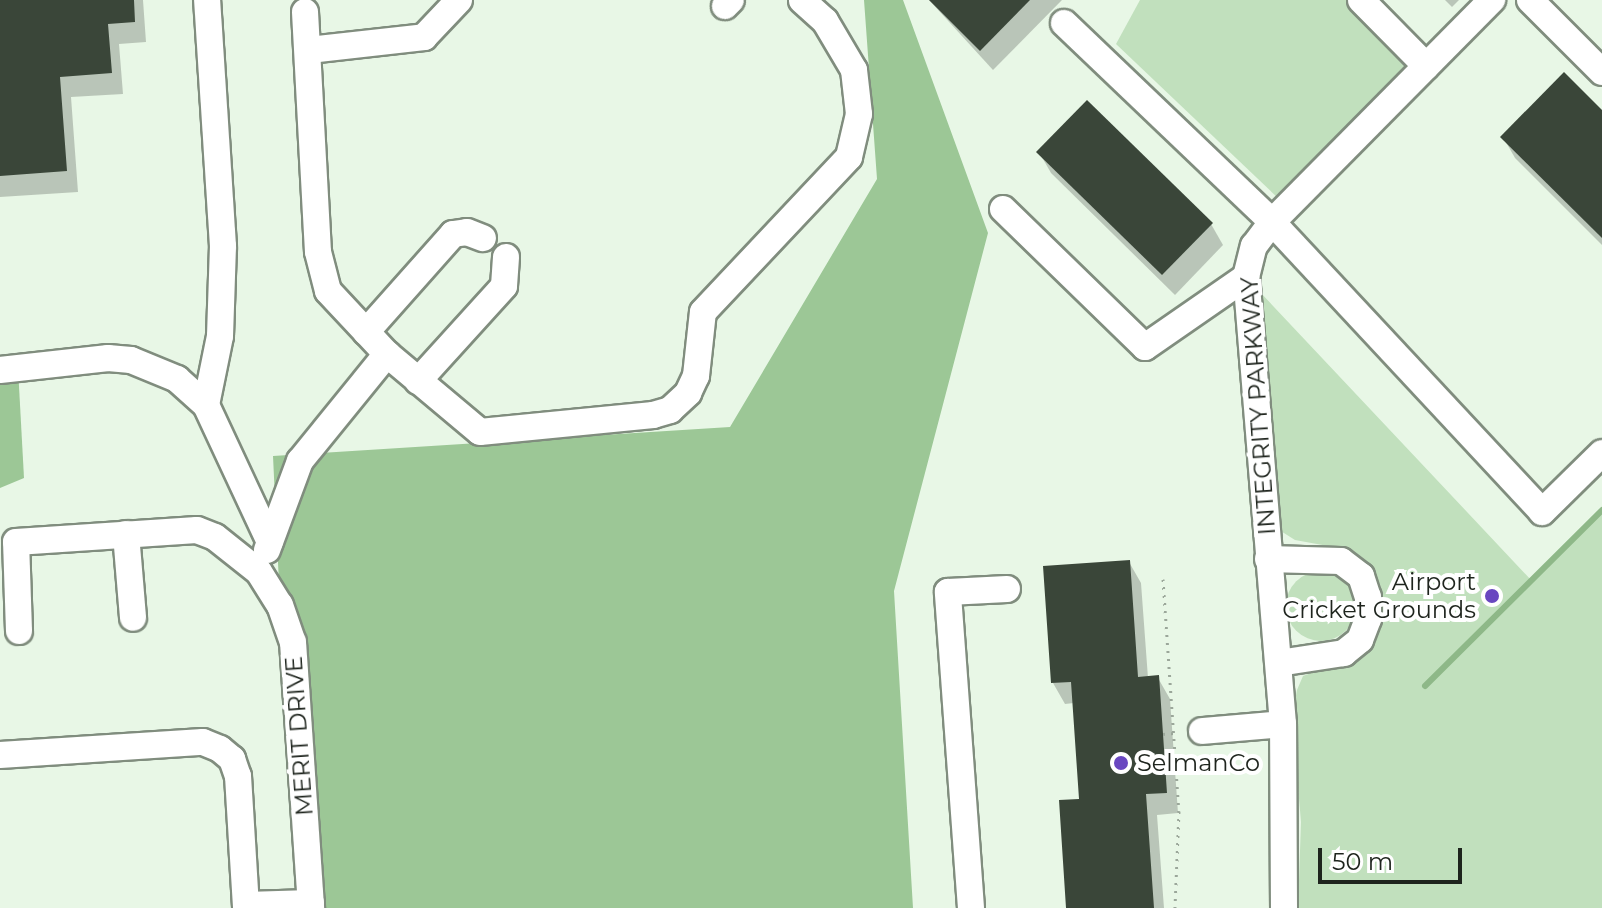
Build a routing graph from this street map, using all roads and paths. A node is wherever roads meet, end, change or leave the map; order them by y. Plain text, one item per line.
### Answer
1 (207, 0) edge
2 (459, 0) edge
3 (1361, 0) edge
4 (1492, 0) edge
5 (1530, 0) edge
6 (804, 1) edge
7 (305, 12) dead end
8 (1064, 23) dead end
9 (309, 50) junction
10 (1426, 66) junction
11 (1602, 72) edge
12 (1003, 209) dead end
13 (1272, 222) junction
14 (483, 238) dead end
15 (506, 257) dead end
16 (1246, 277) junction
17 (366, 332) junction
18 (387, 354) junction
19 (0, 370) edge
20 (418, 381) junction
21 (206, 405) junction
22 (1602, 453) edge
23 (126, 534) junction
24 (270, 542) junction
25 (1268, 559) junction
26 (259, 572) junction
27 (1163, 579) dead end
28 (1007, 589) dead end
29 (133, 618) dead end
30 (19, 631) dead end
31 (1279, 663) junction
32 (1283, 724) junction
33 (1202, 731) dead end
34 (0, 755) edge
35 (311, 906) edge
36 (246, 907) edge
37 (971, 908) edge
38 (1175, 908) edge
39 (1284, 908) edge

1 - 21 street
2 - 9 street
3 - 10 street
4 - 10 street, INTEGRITY PARKWAY
5 - 11 street
6 - 20 street
7 - 9 street
8 - 13 street
9 - 17 street
10 - 13 street, INTEGRITY PARKWAY
12 - 16 street
13 - 16 street, INTEGRITY PARKWAY
13 - 22 street
14 - 17 street
15 - 20 street
16 - 25 street, INTEGRITY PARKWAY
17 - 18 street
18 - 20 street
18 - 24 street
19 - 21 street
21 - 24 street
23 - 26 street, MERIT DRIVE
23 - 29 street
23 - 30 street, MERIT DRIVE
24 - 26 street
25 - 31 street, INTEGRITY PARKWAY
25 - 31 street
26 - 35 street, MERIT DRIVE
27 - 38 path
28 - 37 street
31 - 32 street, INTEGRITY PARKWAY
32 - 33 street
32 - 39 street, INTEGRITY PARKWAY
34 - 36 street
35 - 36 street

